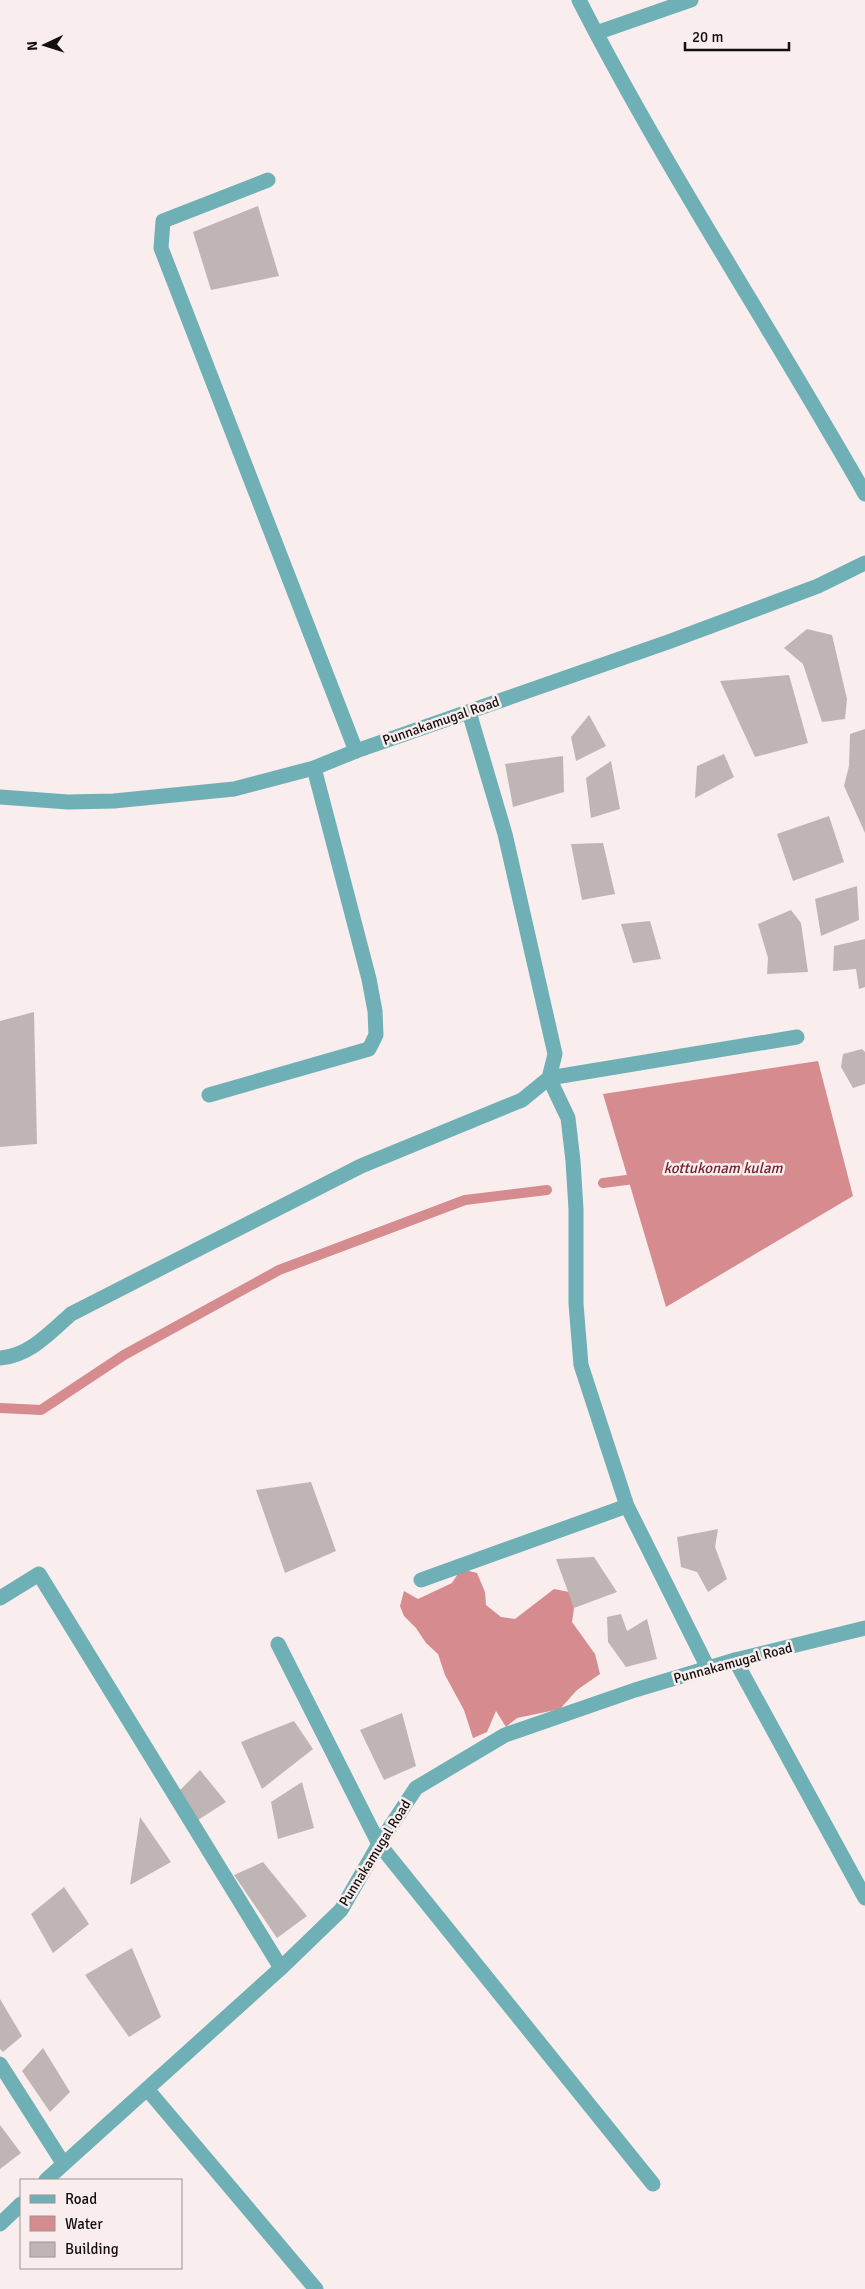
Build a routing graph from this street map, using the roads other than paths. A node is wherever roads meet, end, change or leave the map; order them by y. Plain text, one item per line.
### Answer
1 (579, 0) edge
2 (691, 0) edge
3 (596, 33) junction
4 (268, 180) dead end
5 (865, 494) edge
6 (865, 562) edge
7 (469, 712) junction
8 (356, 751) junction
9 (314, 768) junction
10 (0, 797) edge
11 (797, 1036) dead end
12 (548, 1078) junction
13 (209, 1095) dead end
14 (0, 1358) edge
15 (627, 1506) junction
16 (421, 1580) dead end
17 (0, 1598) edge
18 (865, 1628) edge
19 (278, 1644) dead end
20 (735, 1660) junction
21 (708, 1668) junction
22 (379, 1844) junction
23 (865, 1898) edge
24 (281, 1968) junction
25 (0, 2064) edge
26 (147, 2089) junction
27 (63, 2163) junction
28 (47, 2179) edge
29 (654, 2184) dead end
30 (20, 2205) edge
31 (0, 2224) edge
32 (316, 2289) edge

1 - 3 street
2 - 3 street
3 - 5 street
4 - 8 street
6 - 7 street, Punnakamugal Road
7 - 8 street, Punnakamugal Road
7 - 12 street
8 - 9 street, Punnakamugal Road
9 - 10 street, Punnakamugal Road
9 - 13 street
11 - 12 street
12 - 14 street
12 - 15 street
15 - 16 street
15 - 21 street
17 - 24 street
18 - 20 street, Punnakamugal Road
19 - 22 street
20 - 21 street, Punnakamugal Road
20 - 23 street
21 - 22 street, Punnakamugal Road
22 - 24 street, Punnakamugal Road
22 - 29 street
24 - 26 street, Punnakamugal Road
25 - 27 street
26 - 27 street, Punnakamugal Road
26 - 32 street
27 - 28 street, Punnakamugal Road
30 - 31 street

